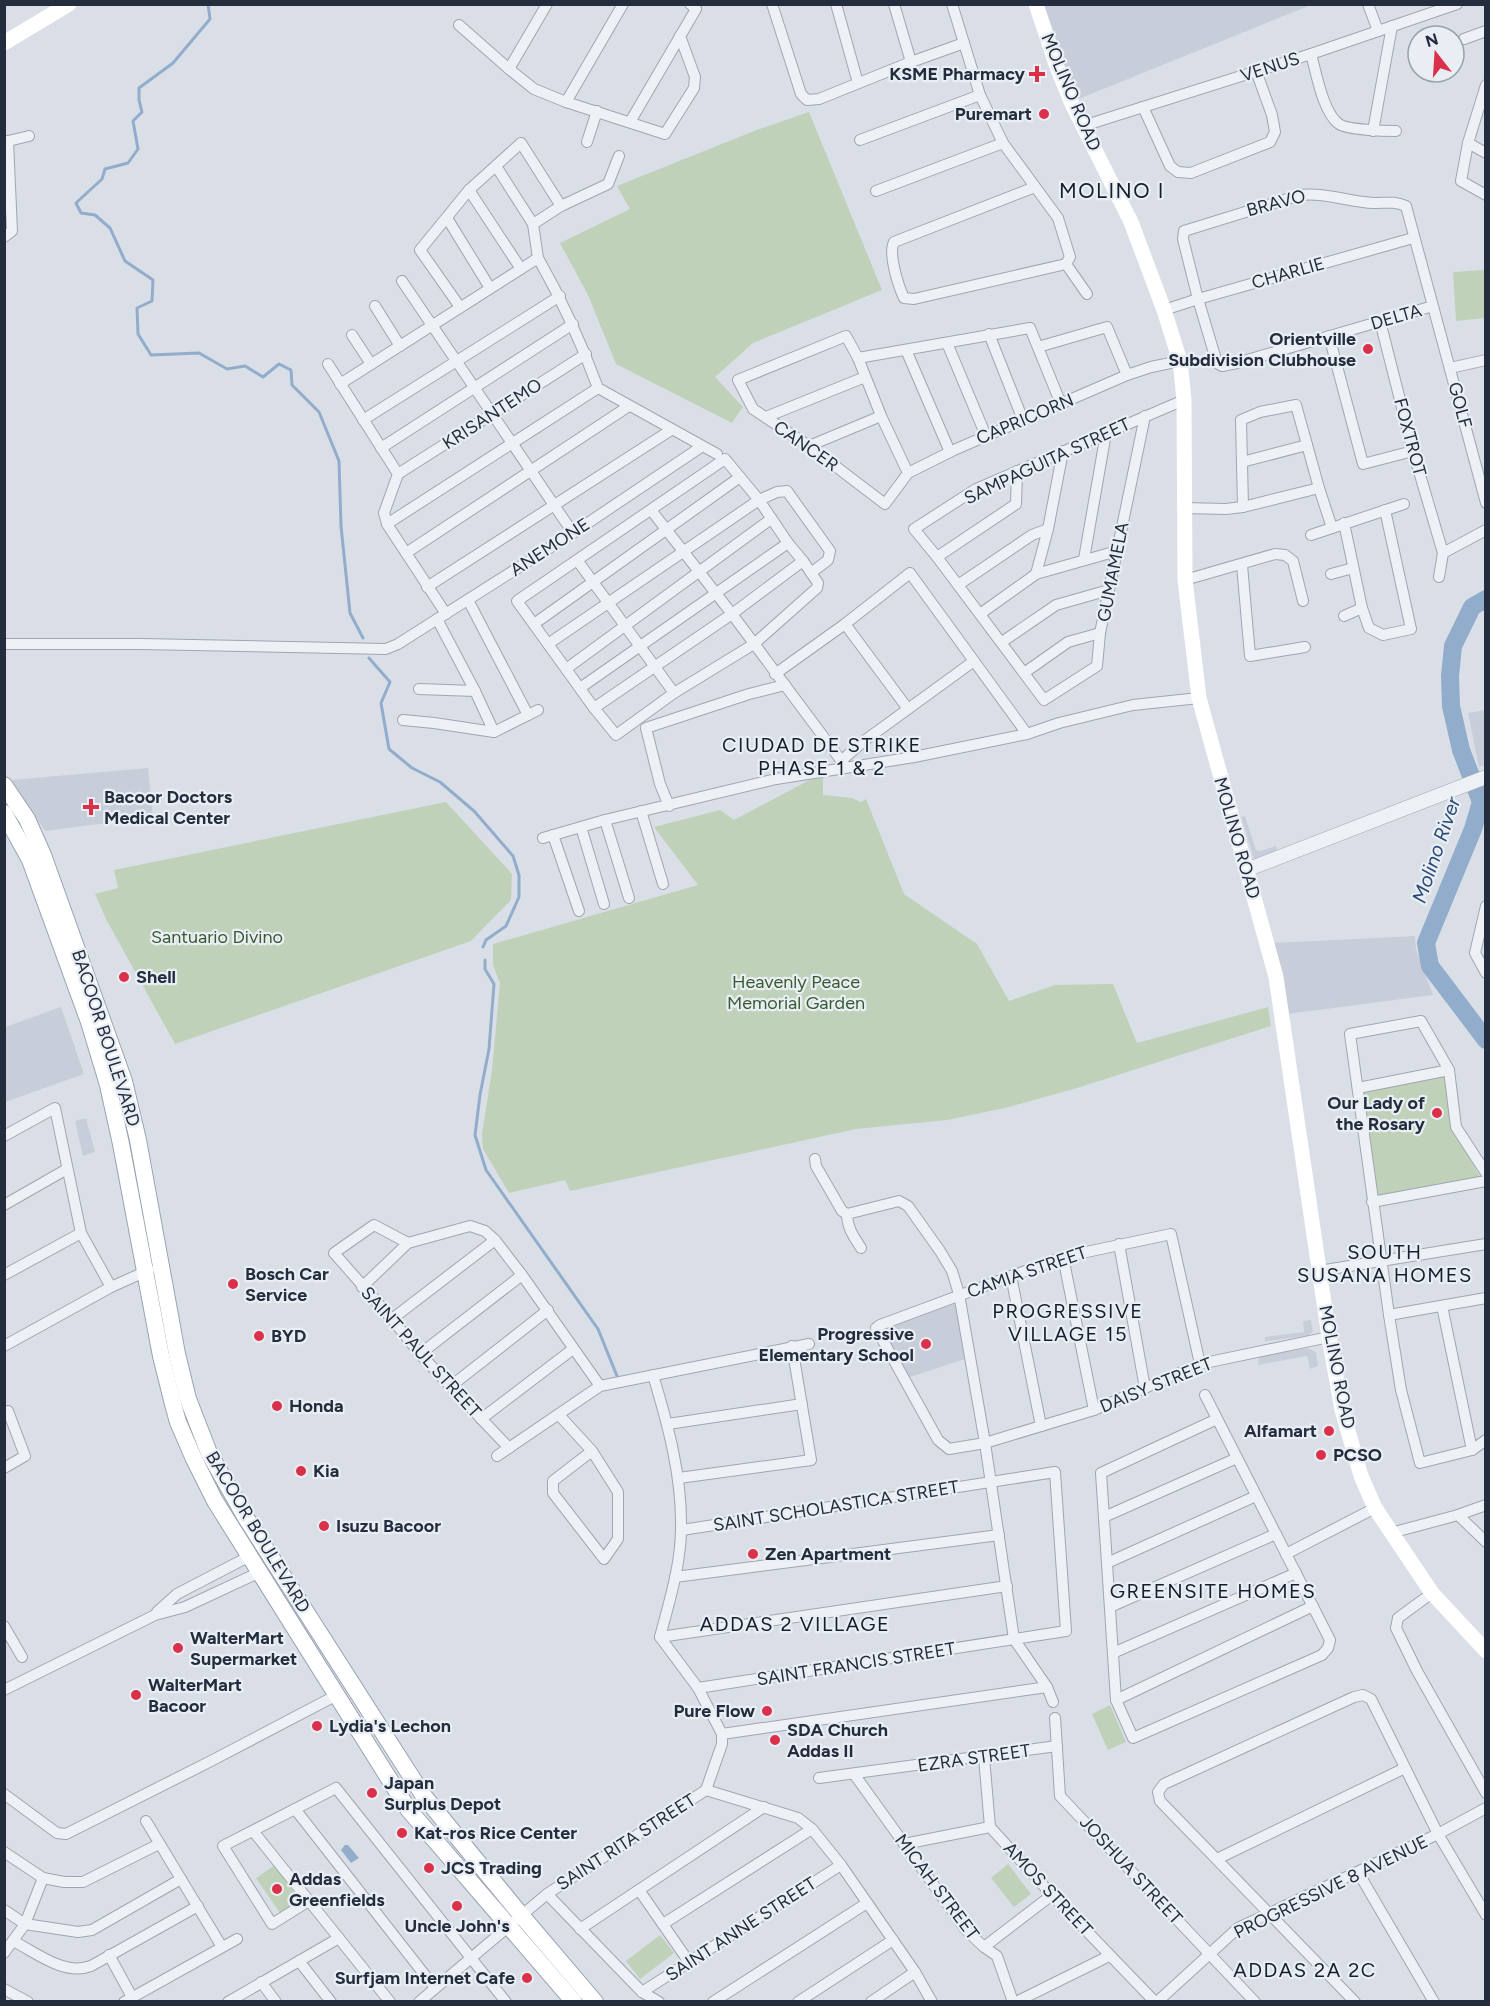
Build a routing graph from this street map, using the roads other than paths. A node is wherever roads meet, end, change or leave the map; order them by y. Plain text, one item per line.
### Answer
1 (69, 4) edge
2 (547, 4) edge
3 (623, 4) edge
4 (772, 4) edge
5 (836, 4) edge
6 (894, 4) edge
7 (952, 4) edge
8 (1036, 4) edge
9 (1368, 4) edge
10 (1457, 4) edge
11 (693, 7) edge
12 (459, 25) dead end
13 (1392, 26) junction
14 (1378, 31) junction
15 (1485, 31) edge
16 (680, 36) junction
17 (1466, 38) edge
18 (4, 43) edge
19 (964, 43) junction
20 (1311, 54) junction
21 (911, 62) junction
22 (509, 69) junction
23 (1256, 71) junction
24 (858, 83) junction
25 (1485, 85) edge
26 (980, 95) junction
27 (566, 102) junction
28 (1143, 106) junction
29 (597, 111) junction
30 (1483, 112) edge
31 (630, 122) junction
32 (1083, 126) junction
33 (1373, 130) junction
34 (1396, 131) dead end
35 (29, 136) dead end
36 (860, 140) dead end
37 (6, 142) edge
38 (587, 142) dead end
39 (1003, 143) junction
40 (1468, 143) junction
41 (1485, 153) edge
42 (619, 156) dead end
43 (496, 166) junction
44 (1035, 187) junction
45 (470, 190) junction
46 (876, 191) dead end
47 (7, 195) edge
48 (1485, 195) edge
49 (561, 206) junction
50 (1406, 206) joint
51 (447, 218) junction
52 (533, 224) junction
53 (4, 237) edge
54 (1413, 238) junction
55 (538, 258) junction
56 (1066, 264) junction
57 (521, 269) junction
58 (402, 281) dead end
59 (490, 288) junction
60 (1087, 294) dead end
61 (560, 297) junction
62 (1198, 299) junction
63 (375, 306) dead end
64 (1433, 306) junction
65 (460, 307) junction
66 (1164, 310) junction
67 (1380, 321) junction
68 (573, 324) junction
69 (431, 326) junction
70 (989, 334) junction
71 (352, 335) dead end
72 (1329, 336) junction
73 (947, 343) junction
74 (400, 346) junction
75 (1038, 347) junction
76 (906, 351) junction
77 (586, 354) junction
78 (858, 358) junction
79 (1485, 360) edge
80 (457, 361) junction
81 (1180, 361) junction
82 (328, 363) dead end
83 (371, 364) junction
84 (1450, 368) junction
85 (1127, 375) junction
86 (866, 377) junction
87 (340, 384) junction
88 (475, 388) junction
89 (598, 388) junction
90 (1184, 400) junction
91 (1061, 404) junction
92 (629, 406) junction
93 (491, 414) junction
94 (881, 416) junction
95 (1145, 416) junction
96 (766, 417) junction
97 (363, 420) junction
98 (1023, 420) junction
99 (671, 430) junction
100 (1106, 433) junction
101 (986, 436) junction
102 (513, 442) junction
103 (1307, 446) junction
104 (701, 447) junction
105 (809, 447) junction
106 (381, 448) junction
107 (1063, 451) junction
108 (1413, 451) junction
109 (950, 452) junction
110 (717, 454) dead end
111 (1242, 462) junction
112 (532, 470) junction
113 (1017, 471) junction
114 (908, 473) junction
115 (398, 474) junction
116 (740, 477) junction
117 (1319, 488) junction
118 (759, 500) junction
119 (1485, 503) edge
120 (554, 504) junction
121 (885, 504) joint
122 (1404, 504) dead end
123 (1243, 507) junction
124 (1184, 508) junction
125 (651, 510) junction
126 (1385, 510) junction
127 (771, 519) junction
128 (1344, 523) junction
129 (387, 524) junction
130 (1332, 528) junction
131 (666, 530) junction
132 (1048, 530) junction
133 (1485, 530) edge
134 (573, 533) junction
135 (1311, 535) dead end
136 (788, 543) junction
137 (1117, 551) junction
138 (406, 553) junction
139 (684, 553) junction
140 (1443, 553) junction
141 (937, 557) junction
142 (1084, 559) junction
143 (577, 560) junction
144 (803, 561) junction
145 (1242, 565) junction
146 (1353, 568) junction
147 (699, 573) junction
148 (811, 573) junction
149 (1036, 574) junction
150 (1331, 574) dead end
151 (1439, 577) dead end
152 (1185, 580) junction
153 (593, 581) junction
154 (958, 585) junction
155 (427, 587) junction
156 (1109, 590) junction
157 (716, 594) junction
158 (468, 600) junction
159 (1303, 601) dead end
160 (609, 603) junction
161 (1362, 608) junction
162 (732, 614) junction
163 (980, 614) junction
164 (441, 616) junction
165 (1344, 616) dead end
166 (534, 624) junction
167 (845, 624) junction
168 (626, 625) junction
169 (1100, 633) junction
170 (1002, 642) junction
171 (4, 644) edge
172 (548, 644) junction
173 (754, 644) junction
174 (641, 646) junction
175 (1305, 647) dead end
176 (974, 661) junction
177 (655, 667) junction
178 (566, 669) junction
179 (1024, 673) junction
180 (775, 674) junction
181 (785, 685) junction
182 (580, 688) junction
183 (419, 689) dead end
184 (475, 692) junction
185 (674, 693) junction
186 (1199, 698) junction
187 (594, 708) junction
188 (908, 710) junction
189 (403, 720) dead end
190 (494, 732) junction
191 (1027, 734) junction
192 (844, 764) junction
193 (1485, 777) edge
194 (4, 785) edge
195 (669, 806) junction
196 (641, 811) junction
197 (4, 813) edge
198 (605, 820) junction
199 (581, 827) junction
200 (1246, 870) junction
201 (663, 884) dead end
202 (629, 898) dead end
203 (604, 903) dead end
204 (1485, 906) edge
205 (579, 911) dead end
206 (1485, 973) edge
207 (1449, 1070) junction
208 (1358, 1088) junction
209 (4, 1136) edge
210 (815, 1159) dead end
211 (67, 1169) junction
212 (1485, 1173) edge
213 (1485, 1181) edge
214 (1372, 1202) junction
215 (4, 1205) edge
216 (847, 1214) junction
217 (81, 1233) junction
218 (495, 1240) junction
219 (408, 1243) junction
220 (1119, 1244) junction
221 (1485, 1244) edge
222 (861, 1248) dead end
223 (1063, 1257) junction
224 (1380, 1262) junction
225 (153, 1269) junction
226 (1319, 1271) junction
227 (4, 1275) edge
228 (522, 1275) junction
229 (1011, 1276) junction
230 (111, 1287) junction
231 (362, 1287) junction
232 (959, 1294) junction
233 (1485, 1298) edge
234 (1442, 1306) junction
235 (548, 1311) junction
236 (1389, 1315) junction
237 (392, 1319) junction
238 (1329, 1337) junction
239 (809, 1344) dead end
240 (792, 1346) junction
241 (4, 1347) edge
242 (573, 1349) junction
243 (420, 1354) junction
244 (1200, 1364) junction
245 (653, 1375) junction
246 (452, 1386) junction
247 (600, 1386) junction
248 (1145, 1388) junction
249 (1205, 1395) dead end
250 (802, 1404) junction
251 (10, 1410) edge
252 (1094, 1410) junction
253 (559, 1415) junction
254 (481, 1419) junction
255 (1217, 1419) junction
256 (668, 1424) junction
257 (1041, 1426) junction
258 (1485, 1440) edge
259 (985, 1443) junction
260 (509, 1448) junction
261 (592, 1450) junction
262 (1472, 1450) junction
263 (497, 1456) dead end
264 (1237, 1458) junction
265 (4, 1468) edge
266 (679, 1478) junction
267 (991, 1482) junction
268 (1256, 1496) junction
269 (1485, 1505) edge
270 (1375, 1508) junction
271 (1458, 1515) junction
272 (1104, 1517) junction
273 (682, 1530) junction
274 (1391, 1533) junction
275 (1276, 1534) junction
276 (999, 1535) junction
277 (1485, 1542) edge
278 (1286, 1554) junction
279 (250, 1556) junction
280 (1107, 1563) junction
281 (260, 1572) junction
282 (1296, 1573) junction
283 (675, 1577) junction
284 (194, 1586) junction
285 (1007, 1586) junction
286 (1432, 1593) junction
287 (200, 1599) junction
288 (1313, 1605) junction
289 (1110, 1607) junction
290 (155, 1614) junction
291 (4, 1626) edge
292 (660, 1637) junction
293 (1014, 1639) junction
294 (1485, 1652) edge
295 (1113, 1653) junction
296 (22, 1657) dead end
297 (1047, 1687) junction
298 (698, 1688) junction
299 (4, 1690) edge
300 (337, 1695) junction
301 (1116, 1700) junction
302 (1053, 1702) dead end
303 (1055, 1718) dead end
304 (722, 1734) junction
305 (1057, 1746) junction
306 (984, 1757) junction
307 (1405, 1768) junction
308 (854, 1774) junction
309 (819, 1778) dead end
310 (706, 1790) junction
311 (1485, 1793) edge
312 (4, 1794) edge
313 (764, 1807) junction
314 (1485, 1808) edge
315 (295, 1809) junction
316 (146, 1821) dead end
317 (990, 1827) junction
318 (812, 1829) junction
319 (253, 1831) junction
320 (1438, 1834) junction
321 (159, 1844) junction
322 (904, 1844) junction
323 (4, 1852) edge
324 (1217, 1859) junction
325 (841, 1865) junction
326 (1358, 1872) junction
327 (43, 1878) junction
328 (181, 1879) junction
329 (639, 1890) junction
330 (547, 1894) junction
331 (1052, 1896) junction
332 (309, 1901) junction
333 (867, 1904) junction
334 (198, 1906) junction
335 (4, 1910) edge
336 (1270, 1914) junction
337 (1485, 1915) edge
338 (515, 1920) junction
339 (25, 1924) junction
340 (663, 1924) junction
341 (580, 1929) junction
342 (339, 1938) junction
343 (237, 1939) dead end
344 (893, 1941) junction
345 (8, 1946) edge
346 (222, 1947) junction
347 (984, 1947) junction
348 (1210, 1954) junction
349 (109, 1955) junction
350 (1109, 1956) junction
351 (471, 1959) junction
352 (299, 1961) junction
353 (689, 1962) junction
354 (915, 1972) junction
355 (261, 1982) junction
356 (435, 1988) junction
357 (4, 1989) edge
358 (642, 1992) junction
359 (128, 1999) edge
360 (500, 1999) edge
361 (28, 2001) edge
362 (228, 2001) edge
363 (276, 2001) edge
364 (331, 2001) edge
365 (390, 2001) edge
366 (418, 2001) edge
367 (574, 2001) edge
368 (595, 2001) edge
369 (659, 2001) edge
370 (713, 2001) edge
371 (798, 2001) edge
372 (871, 2001) edge
373 (932, 2001) edge
374 (1014, 2001) edge
375 (1156, 2001) edge
376 (1255, 2001) edge
377 (1355, 2001) edge
378 (1434, 2001) edge

1 - 18 main road
2 - 22 street
3 - 27 street
4 - 24 street
5 - 24 street
6 - 21 street
7 - 19 street
8 - 32 main road, MOLINO ROAD
9 - 14 street
10 - 13 street, VENUS
11 - 16 street
12 - 22 street
13 - 14 street, VENUS
13 - 33 street
14 - 20 street, VENUS
15 - 17 street
16 - 31 street
16 - 31 street
19 - 21 street
19 - 26 street
20 - 23 street, VENUS
20 - 33 street
21 - 24 street
22 - 27 street
23 - 28 street, VENUS
23 - 28 street
25 - 30 street
26 - 36 street
26 - 39 street
27 - 29 street
28 - 32 street, VENUS
29 - 31 street
29 - 38 street
30 - 40 street
32 - 66 main road, MOLINO ROAD
33 - 34 street
35 - 37 street
37 - 47 street
39 - 44 street
39 - 46 street
40 - 41 street
40 - 48 street
42 - 49 street
43 - 45 street
43 - 49 street
43 - 52 street
44 - 56 street
44 - 56 street
45 - 51 street
45 - 57 street
47 - 53 street
49 - 52 street
50 - 54 street, GOLF
50 - 62 street, BRAVO
51 - 59 street
51 - 65 street
52 - 55 street
54 - 62 street, CHARLIE
54 - 64 street, GOLF
55 - 57 street
55 - 61 street
56 - 60 street
57 - 59 street
58 - 69 street
59 - 65 street
61 - 68 street
61 - 80 street
62 - 66 street, CHARLIE
62 - 72 street, DELTA
63 - 74 street
64 - 67 street, DELTA
64 - 84 street, GOLF
65 - 69 street
66 - 81 main road, MOLINO ROAD
67 - 72 street, DELTA
67 - 108 street, FOXTROT
68 - 77 street
68 - 88 street
69 - 74 street
69 - 80 street
70 - 73 street
70 - 75 street
70 - 98 street
71 - 83 street
72 - 108 street
73 - 76 street
73 - 101 street
74 - 83 street
75 - 85 street
75 - 91 street
76 - 78 street
76 - 109 street
77 - 89 street
77 - 93 street, KRISANTEMO
78 - 86 street
78 - 96 street, CANCER
79 - 84 street
80 - 88 street
80 - 97 street
81 - 85 street, CAPRICORN
81 - 90 main road, MOLINO ROAD
82 - 87 street
83 - 87 street
84 - 119 street, GOLF
85 - 91 street, CAPRICORN
86 - 94 street
86 - 96 street
87 - 97 street
88 - 93 street
88 - 106 street
89 - 92 street
89 - 102 street
90 - 95 street, SAMPAGUITA STREET
90 - 124 main road, MOLINO ROAD
91 - 98 street, CAPRICORN
92 - 99 street
92 - 112 street
93 - 102 street
93 - 115 street, KRISANTEMO
94 - 105 street
94 - 114 street
95 - 100 street, SAMPAGUITA STREET
95 - 137 street, GUMAMELA
96 - 105 street, CANCER
97 - 106 street
98 - 101 street, CAPRICORN
99 - 104 street
99 - 120 street
100 - 107 street, SAMPAGUITA STREET
100 - 142 street
101 - 109 street, CAPRICORN
102 - 112 street
102 - 129 street
103 - 111 street
103 - 111 street
103 - 117 street
104 - 110 street
104 - 134 street, ANEMONE
105 - 121 street, CANCER
106 - 115 street
107 - 113 street, SAMPAGUITA STREET
107 - 132 street
108 - 140 street, FOXTROT
109 - 114 street, CAPRICORN
111 - 123 street
112 - 120 street
112 - 138 street
113 - 141 street
113 - 141 street, SAMPAGUITA STREET
114 - 121 street, CAPRICORN
115 - 129 street
116 - 118 street
116 - 125 street
116 - 131 street
117 - 123 street
117 - 130 street
118 - 127 street
118 - 139 street
118 - 148 street
120 - 134 street
120 - 155 street
122 - 126 street
123 - 124 street
124 - 152 main road, MOLINO ROAD
125 - 131 street
125 - 143 street
126 - 128 street
126 - 161 street
127 - 136 street
127 - 147 street
128 - 130 street
128 - 146 street
129 - 138 street
130 - 135 street
131 - 139 street
131 - 153 street
132 - 149 street
132 - 154 street
133 - 140 street
134 - 158 street, ANEMONE
136 - 144 street
136 - 157 street
137 - 142 street
137 - 156 street, GUMAMELA
138 - 155 street
139 - 147 street
139 - 160 street
140 - 151 street
141 - 154 street
142 - 149 street
143 - 153 street
143 - 166 street
144 - 148 street
144 - 162 street
145 - 152 street
145 - 159 street
145 - 175 street
146 - 150 street
146 - 161 street
147 - 157 street
147 - 168 street
148 - 173 street
149 - 163 street
152 - 186 main road, MOLINO ROAD
153 - 160 street
153 - 166 street
154 - 163 street
155 - 164 street
156 - 169 street, GUMAMELA
156 - 170 street
157 - 162 street
157 - 174 street
158 - 164 street, ANEMONE
158 - 190 street
160 - 168 street
160 - 172 street
161 - 165 street
162 - 173 street
162 - 177 street
163 - 170 street
164 - 171 street, ANEMONE
164 - 184 street
166 - 172 street
167 - 176 street
167 - 180 street
167 - 188 street
168 - 174 street
168 - 178 street
169 - 179 street
169 - 179 street, GUMAMELA
170 - 179 street
172 - 178 street
173 - 180 street
173 - 185 street
174 - 177 street
174 - 182 street
176 - 188 street
176 - 191 street
177 - 185 street
177 - 187 street
178 - 182 street
180 - 181 street
181 - 192 street
181 - 195 street
182 - 187 street
183 - 184 street
184 - 190 street
185 - 187 street
186 - 191 street
186 - 200 main road, MOLINO ROAD
188 - 192 street
189 - 190 street
191 - 192 street
192 - 195 street
193 - 200 street
194 - 225 main road, BACOOR BOULEVARD
195 - 196 street
196 - 198 street
196 - 201 street
197 - 225 main road, BACOOR BOULEVARD
198 - 199 street
198 - 202 street
199 - 203 street
199 - 205 street
200 - 226 main road, MOLINO ROAD
204 - 206 street
207 - 208 street
207 - 208 street
207 - 212 street
208 - 214 street
209 - 211 street
210 - 216 street
211 - 215 street
211 - 217 street
213 - 214 street
214 - 224 street
216 - 222 street
216 - 232 street
217 - 227 street
217 - 230 street
218 - 219 street
218 - 228 street
218 - 237 street
219 - 231 street
219 - 231 street, SAINT PAUL STREET
220 - 223 street, CAMIA STREET
220 - 244 street, CAMIA STREET
220 - 248 street
221 - 224 street
223 - 229 street, CAMIA STREET
223 - 252 street
224 - 226 street
224 - 236 street
225 - 230 street
225 - 279 main road, BACOOR BOULEVARD
225 - 338 main road, BACOOR BOULEVARD
226 - 238 main road, MOLINO ROAD
228 - 235 street
228 - 243 street
229 - 232 street, CAMIA STREET
229 - 257 street
230 - 241 street
231 - 237 street, SAINT PAUL STREET
232 - 259 street, CAMIA STREET
232 - 259 street, DAISY STREET
233 - 234 street
234 - 236 street
234 - 262 street
235 - 242 street
235 - 246 street
236 - 262 street
237 - 243 street, SAINT PAUL STREET
238 - 244 street, DAISY STREET
238 - 270 main road, MOLINO ROAD
239 - 240 street
240 - 245 street
240 - 250 street
242 - 247 street
242 - 254 street
243 - 246 street, SAINT PAUL STREET
244 - 248 street, DAISY STREET
245 - 247 street
245 - 256 street
246 - 254 street, SAINT PAUL STREET
247 - 253 street
248 - 252 street, DAISY STREET
249 - 255 street
250 - 256 street
250 - 266 street
251 - 265 street
252 - 257 street, DAISY STREET
253 - 260 street
253 - 261 street
254 - 260 street, SAINT PAUL STREET
255 - 264 street
255 - 272 street
256 - 266 street
257 - 259 street, DAISY STREET
258 - 262 street
259 - 267 street, CAMIA STREET
260 - 263 street
261 - 261 street
264 - 268 street
264 - 272 street
266 - 273 street
267 - 273 street, SAINT SCHOLASTICA STREET
267 - 276 street, CAMIA STREET
267 - 293 street, SAINT SCHOLASTICA STREET
268 - 275 street
268 - 280 street
269 - 271 street
270 - 274 main road, MOLINO ROAD
270 - 278 street
271 - 274 street
271 - 277 street
272 - 280 street
273 - 283 street
274 - 286 main road, MOLINO ROAD
275 - 278 street
275 - 289 street
276 - 283 street
276 - 285 street, CAMIA STREET
278 - 282 street
279 - 281 main road, BACOOR BOULEVARD
279 - 284 street
280 - 289 street
281 - 287 street
281 - 300 main road, BACOOR BOULEVARD
282 - 288 street
282 - 295 street
283 - 292 street
284 - 287 street
284 - 290 street
285 - 292 street
285 - 293 street, CAMIA STREET
286 - 294 main road, MOLINO ROAD
286 - 311 street
287 - 290 street
288 - 301 street
288 - 301 street
289 - 295 street
290 - 299 street
291 - 296 street
292 - 298 street
293 - 297 street
293 - 298 street, SAINT FRANCIS STREET
295 - 301 street
297 - 302 street
297 - 304 street
298 - 304 street
300 - 312 street
300 - 338 main road, BACOOR BOULEVARD
303 - 305 street, JOSHUA STREET
304 - 310 street
305 - 306 street, EZRA STREET
305 - 348 street, JOSHUA STREET
306 - 308 street, EZRA STREET
306 - 317 street, AMOS STREET
307 - 320 street
307 - 324 street
307 - 324 street
308 - 309 street, EZRA STREET
308 - 322 street, MICAH STREET
310 - 313 street
310 - 330 street, SAINT RITA STREET
313 - 318 street
313 - 329 street
314 - 320 street, PROGRESSIVE 8 AVENUE
315 - 319 street
315 - 351 street
315 - 356 street
316 - 321 street
317 - 322 street
317 - 331 street, AMOS STREET
318 - 325 street
318 - 340 street
319 - 332 street
319 - 332 street
320 - 326 street, PROGRESSIVE 8 AVENUE
320 - 337 street
321 - 327 street
321 - 328 street
322 - 347 street, MICAH STREET
323 - 327 street
324 - 336 street
325 - 333 street
325 - 353 street, SAINT ANNE STREET
326 - 336 street, PROGRESSIVE 8 AVENUE
326 - 378 street
327 - 339 street
328 - 334 street
328 - 339 street
329 - 340 street
329 - 341 street
330 - 338 street, SAINT RITA STREET
330 - 341 street, SAINT RITA STREET
331 - 347 street
331 - 350 street, AMOS STREET
332 - 342 street
333 - 344 street
333 - 370 street
334 - 346 street
334 - 349 street
335 - 339 street
336 - 348 street, PROGRESSIVE 8 AVENUE
336 - 377 street
338 - 351 street, SAINT RITA STREET
338 - 367 main road, BACOOR BOULEVARD
338 - 368 main road, BACOOR BOULEVARD
339 - 345 street
340 - 353 street
341 - 358 street, SAINT RITA STREET
342 - 352 street
342 - 365 street
343 - 346 street
344 - 354 street
344 - 371 street
345 - 349 street
346 - 359 street
347 - 374 street, MICAH STREET
348 - 375 street, PROGRESSIVE 8 AVENUE
348 - 376 street, JOSHUA STREET
349 - 359 street
350 - 374 street
350 - 375 street, AMOS STREET
351 - 356 street, SAINT RITA STREET
351 - 360 street
352 - 355 street
352 - 364 street
353 - 358 street, SAINT ANNE STREET
354 - 372 street
354 - 373 street
355 - 362 street
355 - 363 street
356 - 366 street, SAINT RITA STREET
357 - 361 street
358 - 369 street, SAINT RITA STREET

